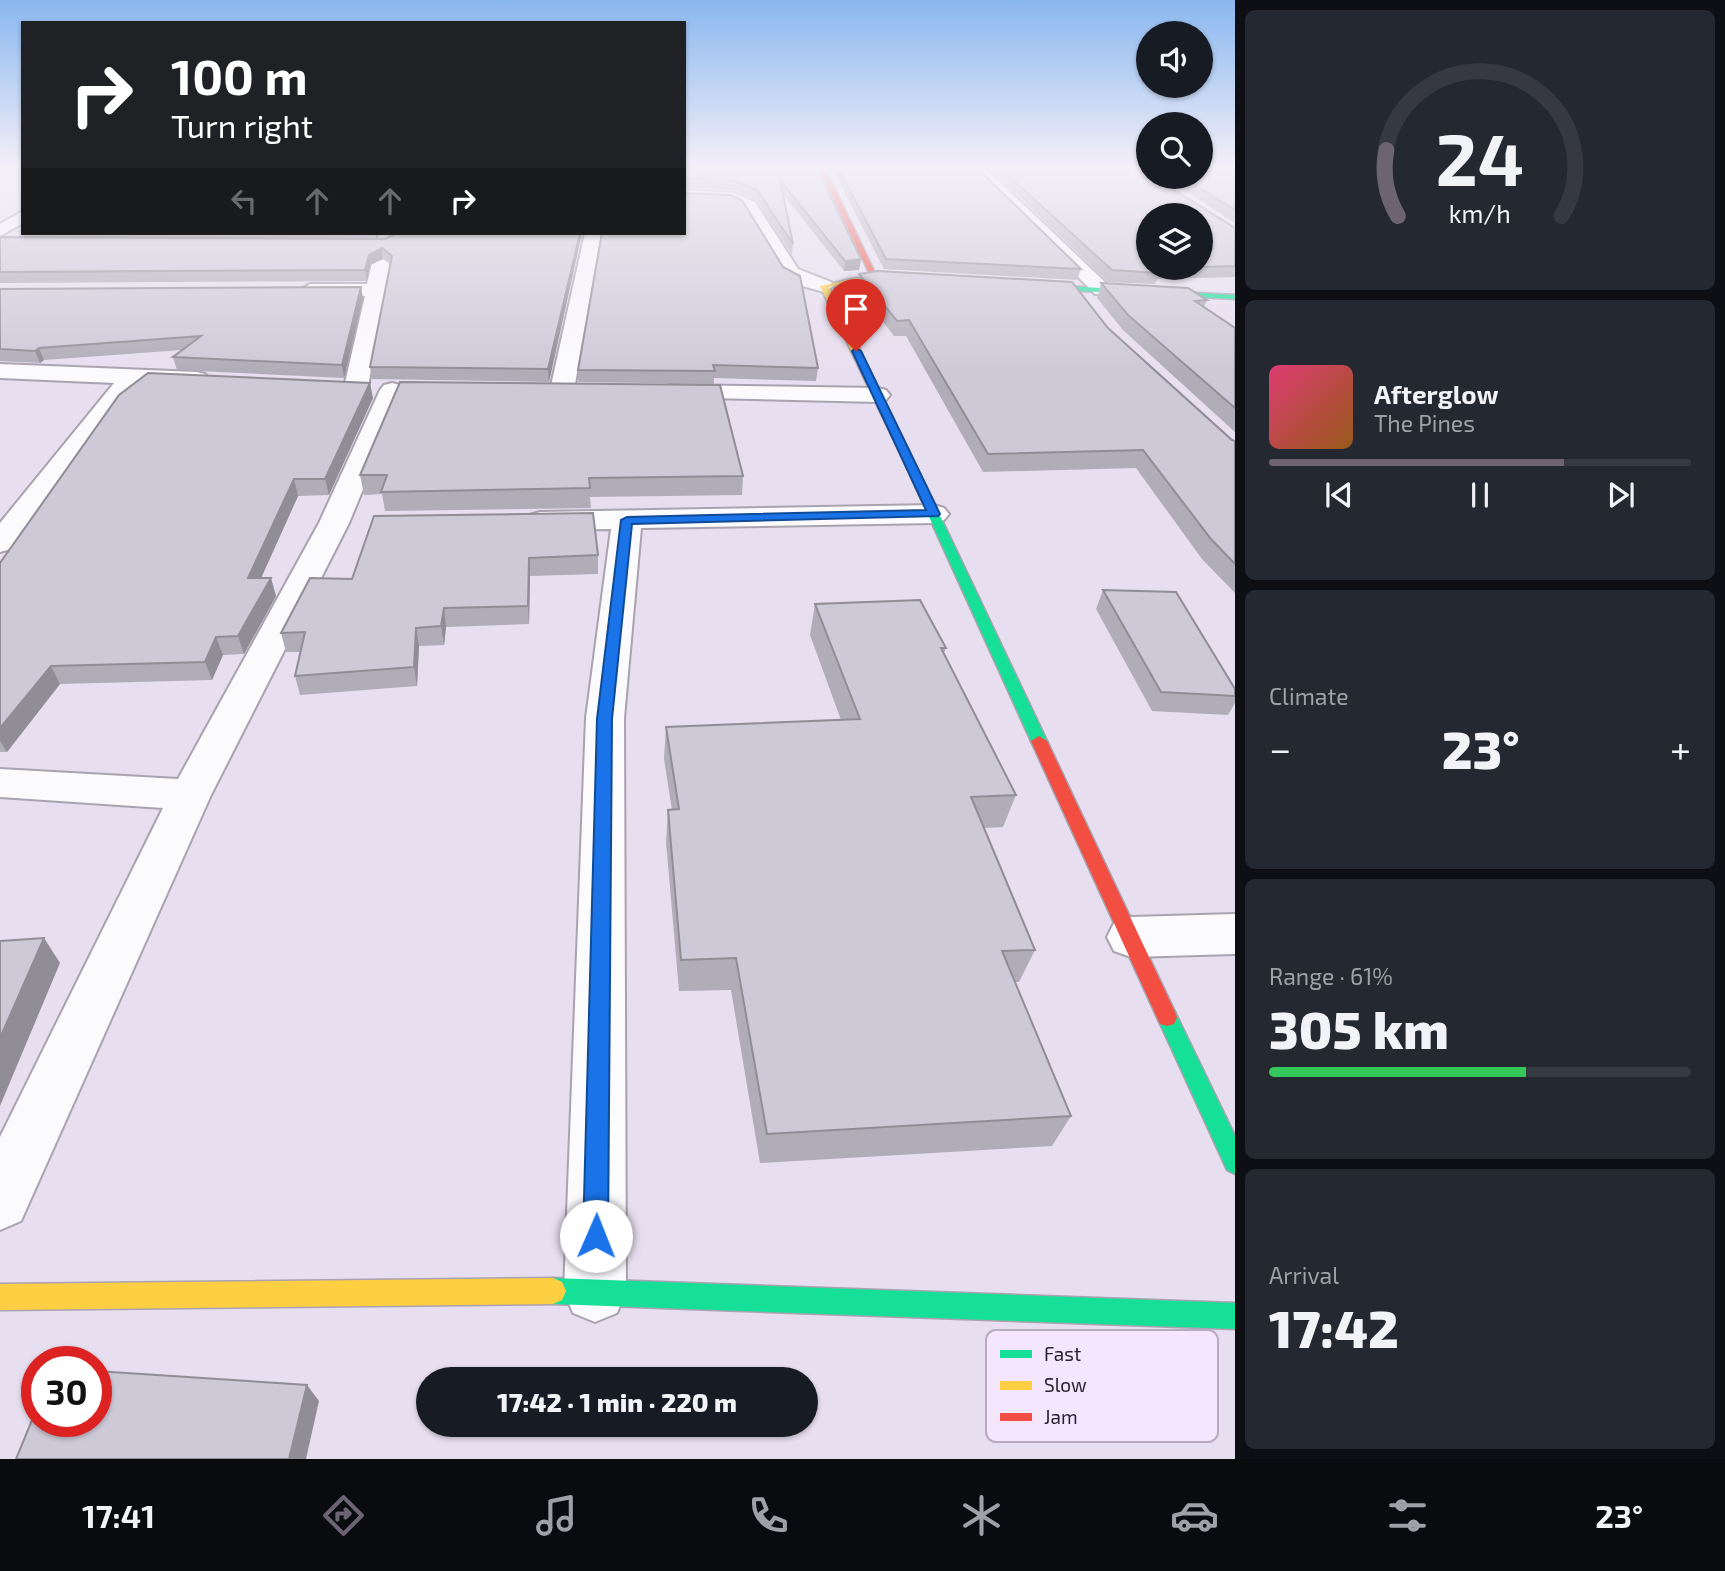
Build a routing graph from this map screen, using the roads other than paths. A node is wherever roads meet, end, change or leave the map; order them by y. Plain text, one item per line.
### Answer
1 (592, 236) edge
2 (768, 236) edge
3 (856, 236) edge
4 (1039, 236) edge
5 (383, 239) edge
6 (876, 277) junction
7 (929, 281) edge
8 (1009, 285) edge
9 (824, 286) junction
10 (1076, 289) joint
11 (293, 290) edge
12 (377, 290) junction
13 (1235, 297) edge
14 (1097, 299) junction
15 (0, 371) edge
16 (131, 376) junction
17 (224, 380) edge
18 (329, 386) edge
19 (389, 389) junction
20 (536, 390) edge
21 (562, 390) junction
22 (589, 390) edge
23 (645, 391) edge
24 (878, 395) junction
25 (934, 514) junction
26 (627, 520) junction
27 (515, 521) edge
28 (0, 542) edge
29 (0, 783) edge
30 (190, 795) junction
31 (1235, 934) edge
32 (1131, 937) junction
33 (1235, 1162) edge
34 (0, 1200) edge
35 (595, 1291) junction
36 (0, 1297) edge
37 (1235, 1316) edge

1 - 21 street
2 - 9 street
3 - 6 street
4 - 14 street
5 - 12 street
6 - 7 street
6 - 9 street
8 - 10 street
9 - 24 street
10 - 14 street
11 - 12 street
12 - 19 street
13 - 14 street
15 - 16 street
16 - 17 street
16 - 28 street
18 - 19 street
19 - 30 street
20 - 21 street
21 - 22 street
23 - 24 street
24 - 25 street
25 - 26 street
25 - 32 street
26 - 27 street
26 - 35 street
29 - 30 street
30 - 34 street
31 - 32 street
32 - 33 street
35 - 36 street
35 - 37 street

